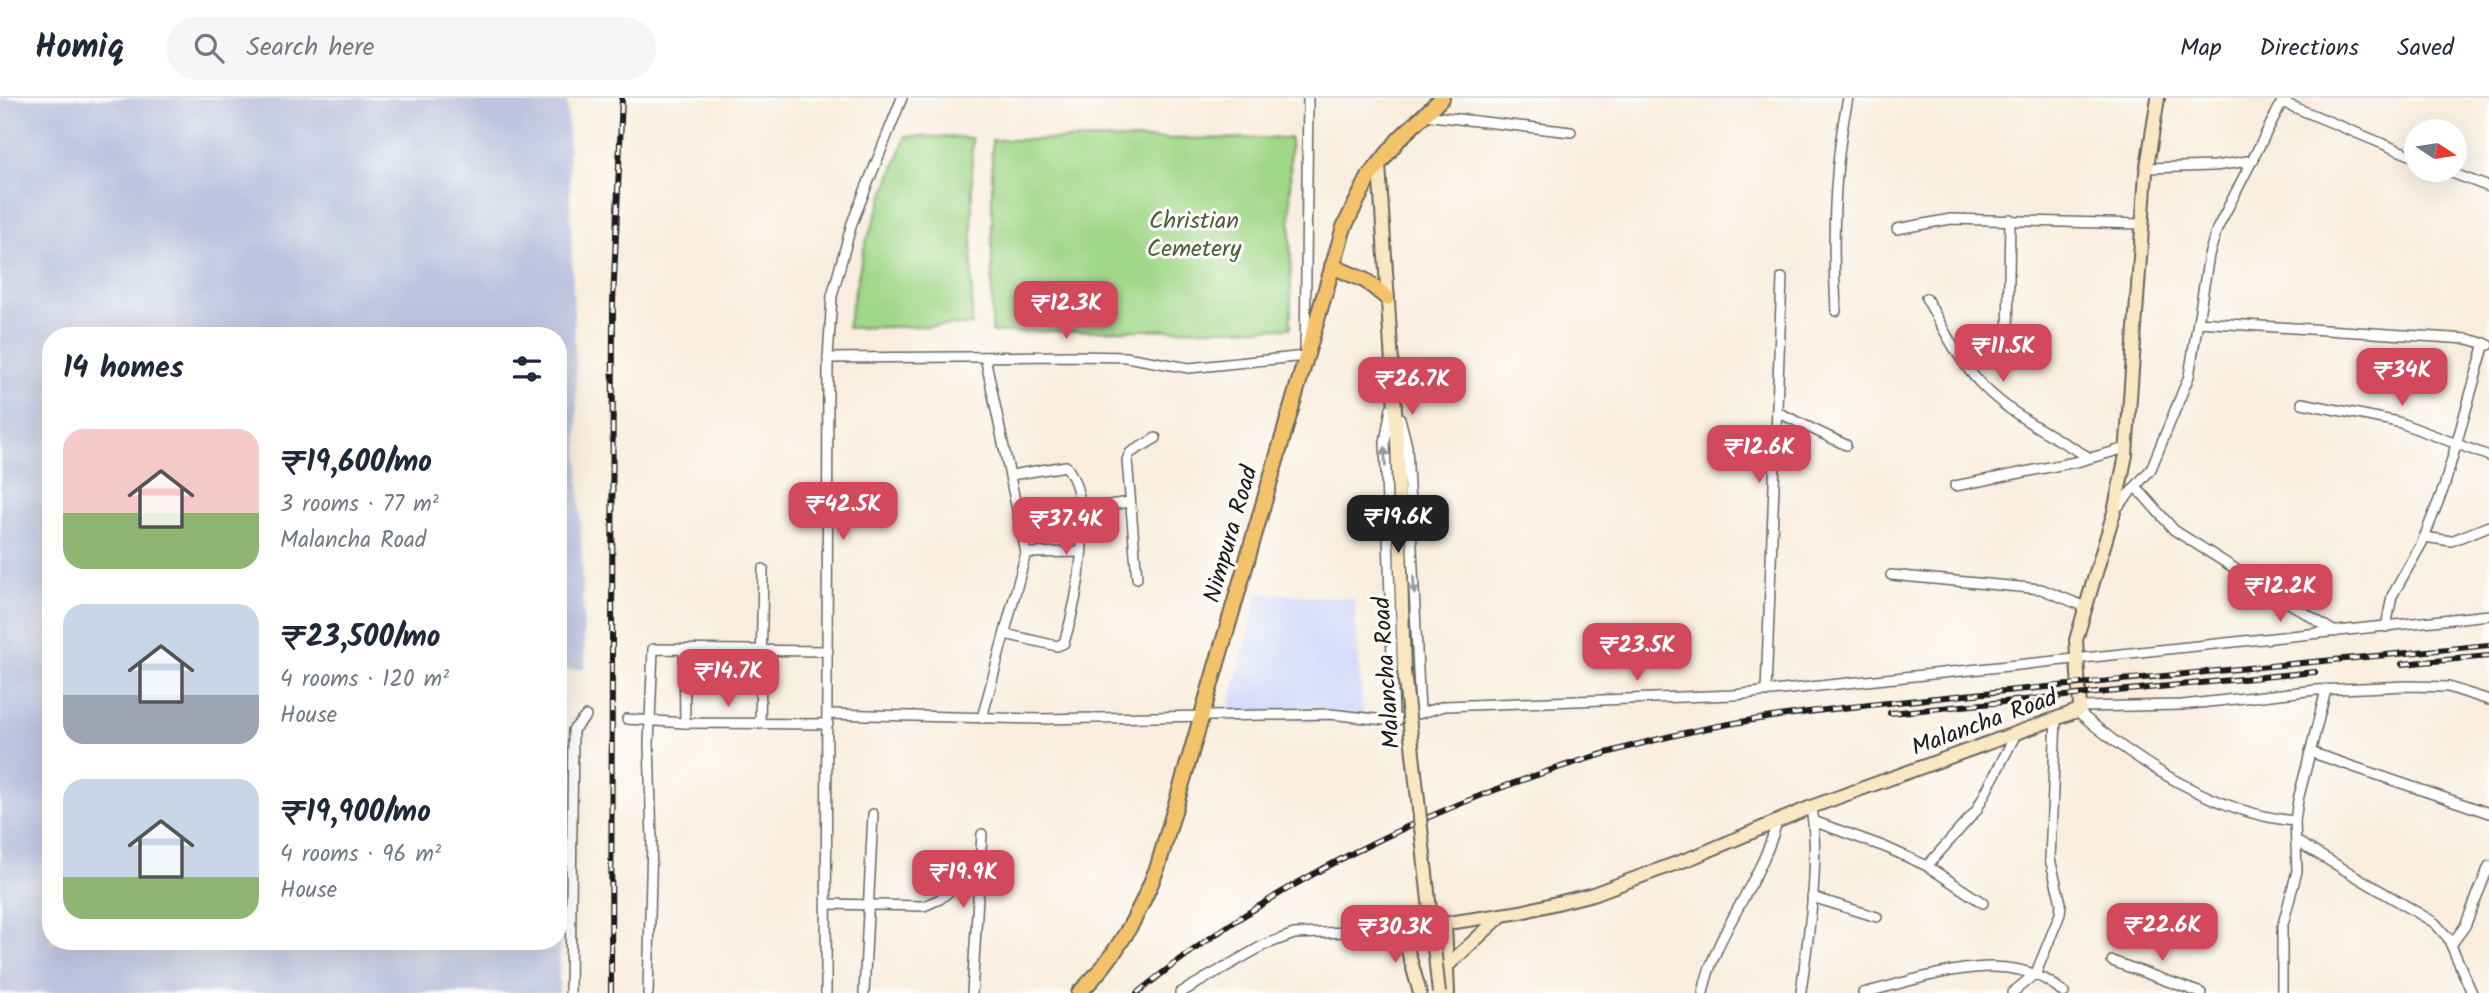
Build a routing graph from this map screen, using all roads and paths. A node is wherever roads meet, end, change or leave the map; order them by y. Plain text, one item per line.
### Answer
1 (902, 98) edge
2 (1308, 98) edge
3 (1442, 98) edge
4 (1848, 98) edge
5 (2158, 98) edge
6 (2283, 100) edge
7 (1424, 115) junction
8 (1571, 132) dead end
9 (2404, 152) edge
10 (2253, 160) junction
11 (1379, 165) junction
12 (2147, 168) junction
13 (2468, 179) edge
14 (2489, 187) edge
15 (2010, 219) junction
16 (2142, 224) junction
17 (1897, 229) dead end
18 (1332, 266) junction
19 (1782, 278) dead end
20 (1387, 298) junction
21 (1926, 298) dead end
22 (1836, 312) dead end
23 (2198, 323) junction
24 (2008, 336) dead end
25 (2487, 344) edge
26 (1305, 356) junction
27 (985, 357) junction
28 (828, 358) junction
29 (1394, 396) junction
30 (2302, 403) dead end
31 (1777, 412) junction
32 (1156, 438) dead end
33 (2455, 444) junction
34 (1846, 445) dead end
35 (2126, 448) junction
36 (2489, 456) edge
37 (2090, 458) junction
38 (1012, 475) junction
39 (1955, 486) dead end
40 (2137, 488) junction
41 (1130, 502) junction
42 (1081, 509) junction
43 (2114, 512) junction
44 (2489, 526) edge
45 (2424, 537) junction
46 (1081, 552) junction
47 (1026, 553) junction
48 (763, 569) dead end
49 (1891, 575) dead end
50 (1137, 578) dead end
51 (2086, 607) junction
52 (2489, 615) edge
53 (2386, 627) junction
54 (2336, 633) junction
55 (1005, 634) junction
56 (684, 650) junction
57 (760, 650) junction
58 (828, 651) junction
59 (2075, 661) junction
60 (2326, 690) junction
61 (1766, 692) junction
62 (2489, 700) edge
63 (2079, 709) junction
64 (1420, 711) junction
65 (1202, 714) junction
66 (586, 716) dead end
67 (982, 718) junction
68 (627, 719) dead end
69 (828, 719) junction
70 (2056, 719) junction
71 (1394, 721) junction
72 (650, 722) junction
73 (685, 723) junction
74 (760, 724) junction
75 (2017, 732) junction
76 (2310, 752) junction
77 (1811, 807) junction
78 (2489, 813) edge
79 (873, 814) dead end
80 (1777, 821) junction
81 (1813, 821) junction
82 (2295, 821) junction
83 (982, 834) dead end
84 (2296, 841) junction
85 (980, 865) junction
86 (1927, 866) junction
87 (2489, 866) edge
88 (1812, 897) junction
89 (1983, 903) dead end
90 (827, 904) junction
91 (868, 905) junction
92 (1503, 915) junction
93 (1877, 917) dead end
94 (1445, 924) junction
95 (1402, 930) junction
96 (2451, 945) junction
97 (2112, 961) dead end
98 (1447, 966) junction
99 (2036, 973) junction
100 (570, 993) edge
101 (648, 993) edge
102 (826, 993) edge
103 (864, 993) edge
104 (972, 993) edge
105 (1079, 993) edge
106 (1180, 993) edge
107 (1420, 993) edge
108 (1439, 993) edge
109 (1448, 993) edge
110 (1703, 993) edge
111 (1801, 993) edge
112 (1863, 993) edge
113 (2012, 993) edge
114 (2064, 993) edge
115 (2202, 993) edge
116 (2283, 993) edge
117 (2472, 993) edge

1 - 28 street
2 - 26 street
3 - 7 main road, Nimpura Road
4 - 22 street
5 - 12 street, Malancha Road
6 - 9 street
6 - 10 street
7 - 8 street
7 - 11 main road, Nimpura Road
10 - 12 street
10 - 23 street
11 - 18 main road, Nimpura Road
11 - 20 street, Malancha Road
12 - 16 street, Malancha Road
13 - 14 street
15 - 16 street
15 - 17 street
15 - 24 street
16 - 35 street, Malancha Road
18 - 20 main road
18 - 26 main road, Nimpura Road
19 - 31 street
20 - 29 street, Malancha Road
21 - 37 street
23 - 25 street
23 - 40 street
25 - 33 street
26 - 27 street
26 - 65 main road, Nimpura Road
27 - 28 street
27 - 38 street
28 - 58 street
29 -> 64 street
71 -> 29 street
29 - 108 street, Malancha Road, bridge
30 - 33 street
31 - 34 street
31 - 61 street
32 - 41 street
33 - 36 street
33 - 45 street
35 - 37 street
35 - 43 street, Malancha Road
37 - 39 street
38 - 42 street
38 - 47 street
40 - 43 street
40 - 54 street
41 - 42 street
41 - 50 street
42 - 46 street
43 - 51 street, Malancha Road
44 - 45 street
45 - 53 street
46 - 47 street
46 - 55 street
47 - 55 street
48 - 57 street
49 - 51 street
51 - 59 street, Malancha Road
52 - 53 street
53 - 54 street
54 - 59 street
55 - 67 street
56 - 57 street
56 - 72 street
56 - 73 street
57 - 58 street
57 - 74 street
58 - 69 street
59 - 61 street
59 - 63 street, Malancha Road
60 - 62 street
60 - 63 street
60 - 76 street
61 - 64 street
63 - 70 street, Malancha Road
63 - 82 street
64 - 71 street
65 - 67 street
65 - 71 street
65 - 105 main road, Nimpura Road
66 - 100 street
67 - 69 street
68 - 72 street
69 - 74 street
69 - 90 street
70 - 75 street, Malancha Road
70 - 99 street
72 - 73 street
72 - 101 street
73 - 74 street
75 - 77 street, Malancha Road
75 - 86 street
76 - 78 street
76 - 82 street
77 - 80 street, Malancha Road
77 - 81 street
79 - 91 street
80 - 92 street, Malancha Road
80 - 110 street
81 - 86 street
81 - 88 street
82 - 84 street
83 - 85 street
84 - 96 street
84 - 116 street
85 - 91 street
85 - 104 street
86 - 89 street
87 - 96 street
88 - 93 street
88 - 111 street
90 - 91 street
90 - 102 street
91 - 103 street
92 - 94 street, Malancha Road
92 - 98 street
94 - 95 street, Malancha Road
94 - 98 street
95 - 106 street
95 - 107 street
96 - 117 street
97 - 115 street
98 - 109 street
99 - 112 street
99 - 113 street
99 - 114 street

